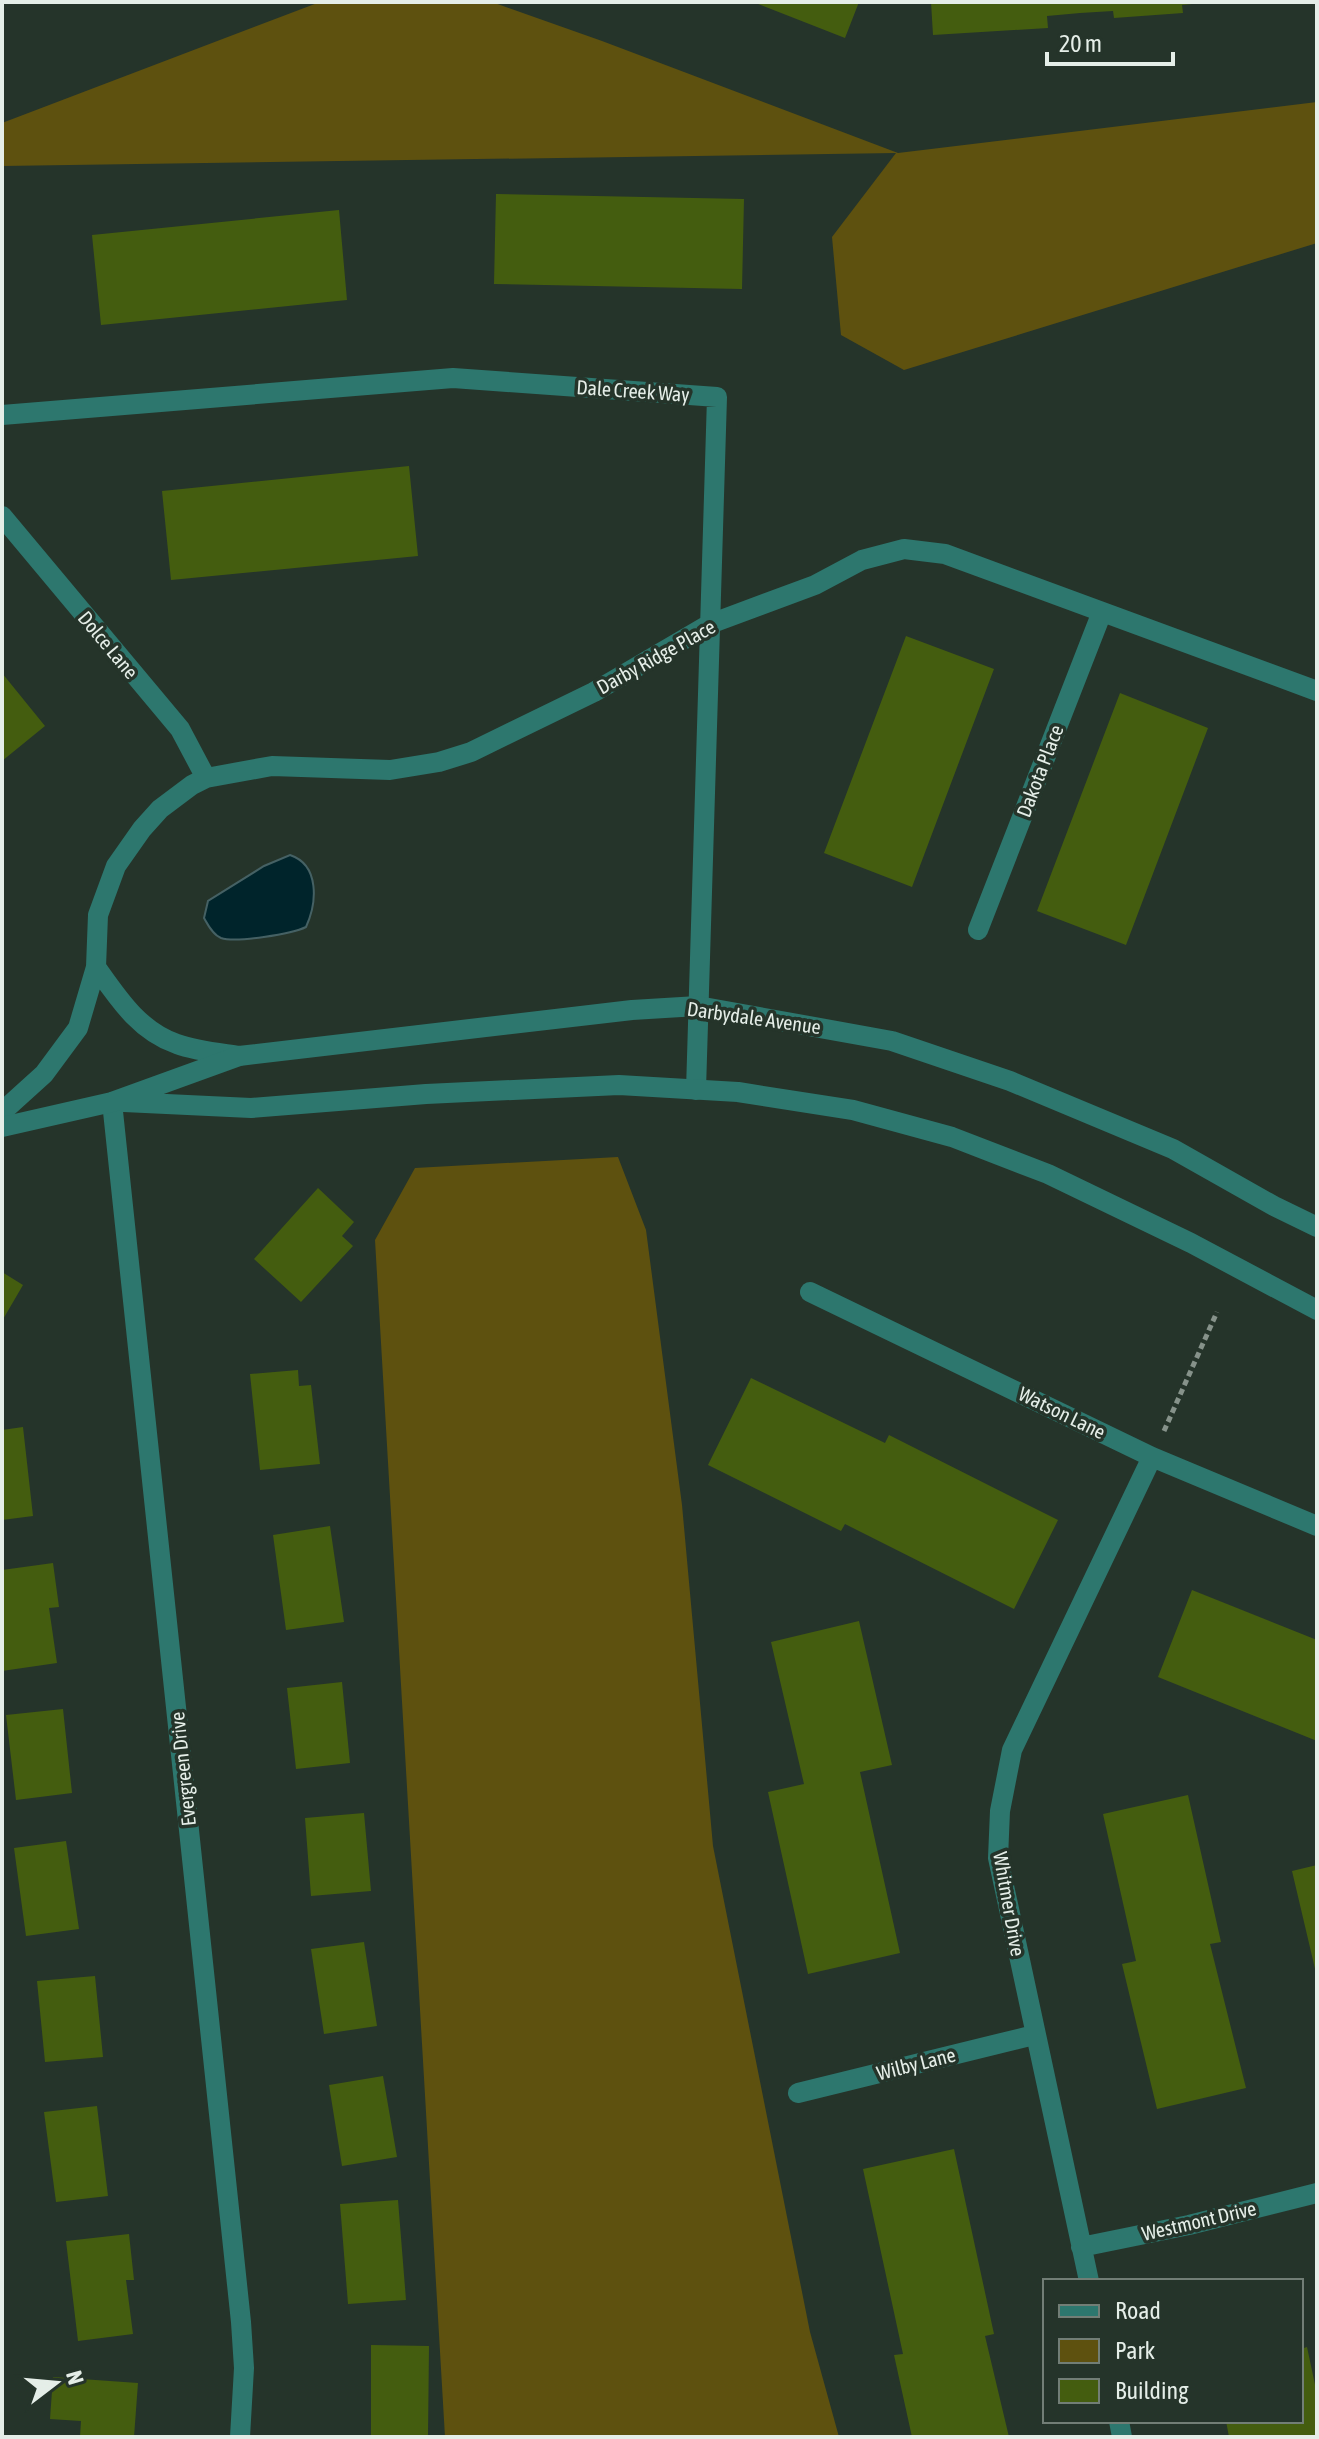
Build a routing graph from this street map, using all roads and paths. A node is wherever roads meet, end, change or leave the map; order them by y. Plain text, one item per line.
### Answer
1 (2, 415) edge
2 (2, 516) edge
3 (1102, 612) junction
4 (710, 624) junction
5 (1317, 691) edge
6 (206, 778) junction
7 (978, 930) dead end
8 (96, 967) junction
9 (698, 1006) junction
10 (239, 1056) junction
11 (696, 1090) junction
12 (112, 1102) junction
13 (2, 1112) edge
14 (2, 1127) edge
15 (1317, 1227) edge
16 (810, 1292) dead end
17 (1317, 1310) edge
18 (1217, 1312) dead end
19 (1179, 1397) dead end
20 (1152, 1457) junction
21 (1317, 1526) edge
22 (1034, 2035) junction
23 (798, 2093) dead end
24 (1317, 2193) edge
25 (1081, 2247) junction
26 (1089, 2279) edge
27 (240, 2437) edge

1 - 4 street, Dale Creek Way
2 - 6 street, Dolce Lane
3 - 4 street, Darby Ridge Place
3 - 5 street, Darby Ridge Place
3 - 7 street, Dakota Place
4 - 6 street, Darby Ridge Place
4 - 9 street, Dale Creek Way
6 - 8 street, Darby Ridge Place
8 - 10 street
8 - 13 street, Darby Ridge Place
9 - 10 street, Darbydale Avenue
9 - 11 street, Dale Creek Way
9 - 15 street, Darbydale Avenue
10 - 12 street, Darbydale Avenue
11 - 12 street, Darbydale Avenue
11 - 17 street, Darbydale Avenue
12 - 14 street, Darbydale Avenue
12 - 27 street, Evergreen Drive
16 - 20 street, Watson Lane
18 - 19 path
20 - 21 street, Watson Lane
20 - 22 street, Whitmer Drive
22 - 23 street, Wilby Lane
22 - 25 street, Whitmer Drive
24 - 25 street, Westmont Drive
25 - 26 street, Whitmer Drive

